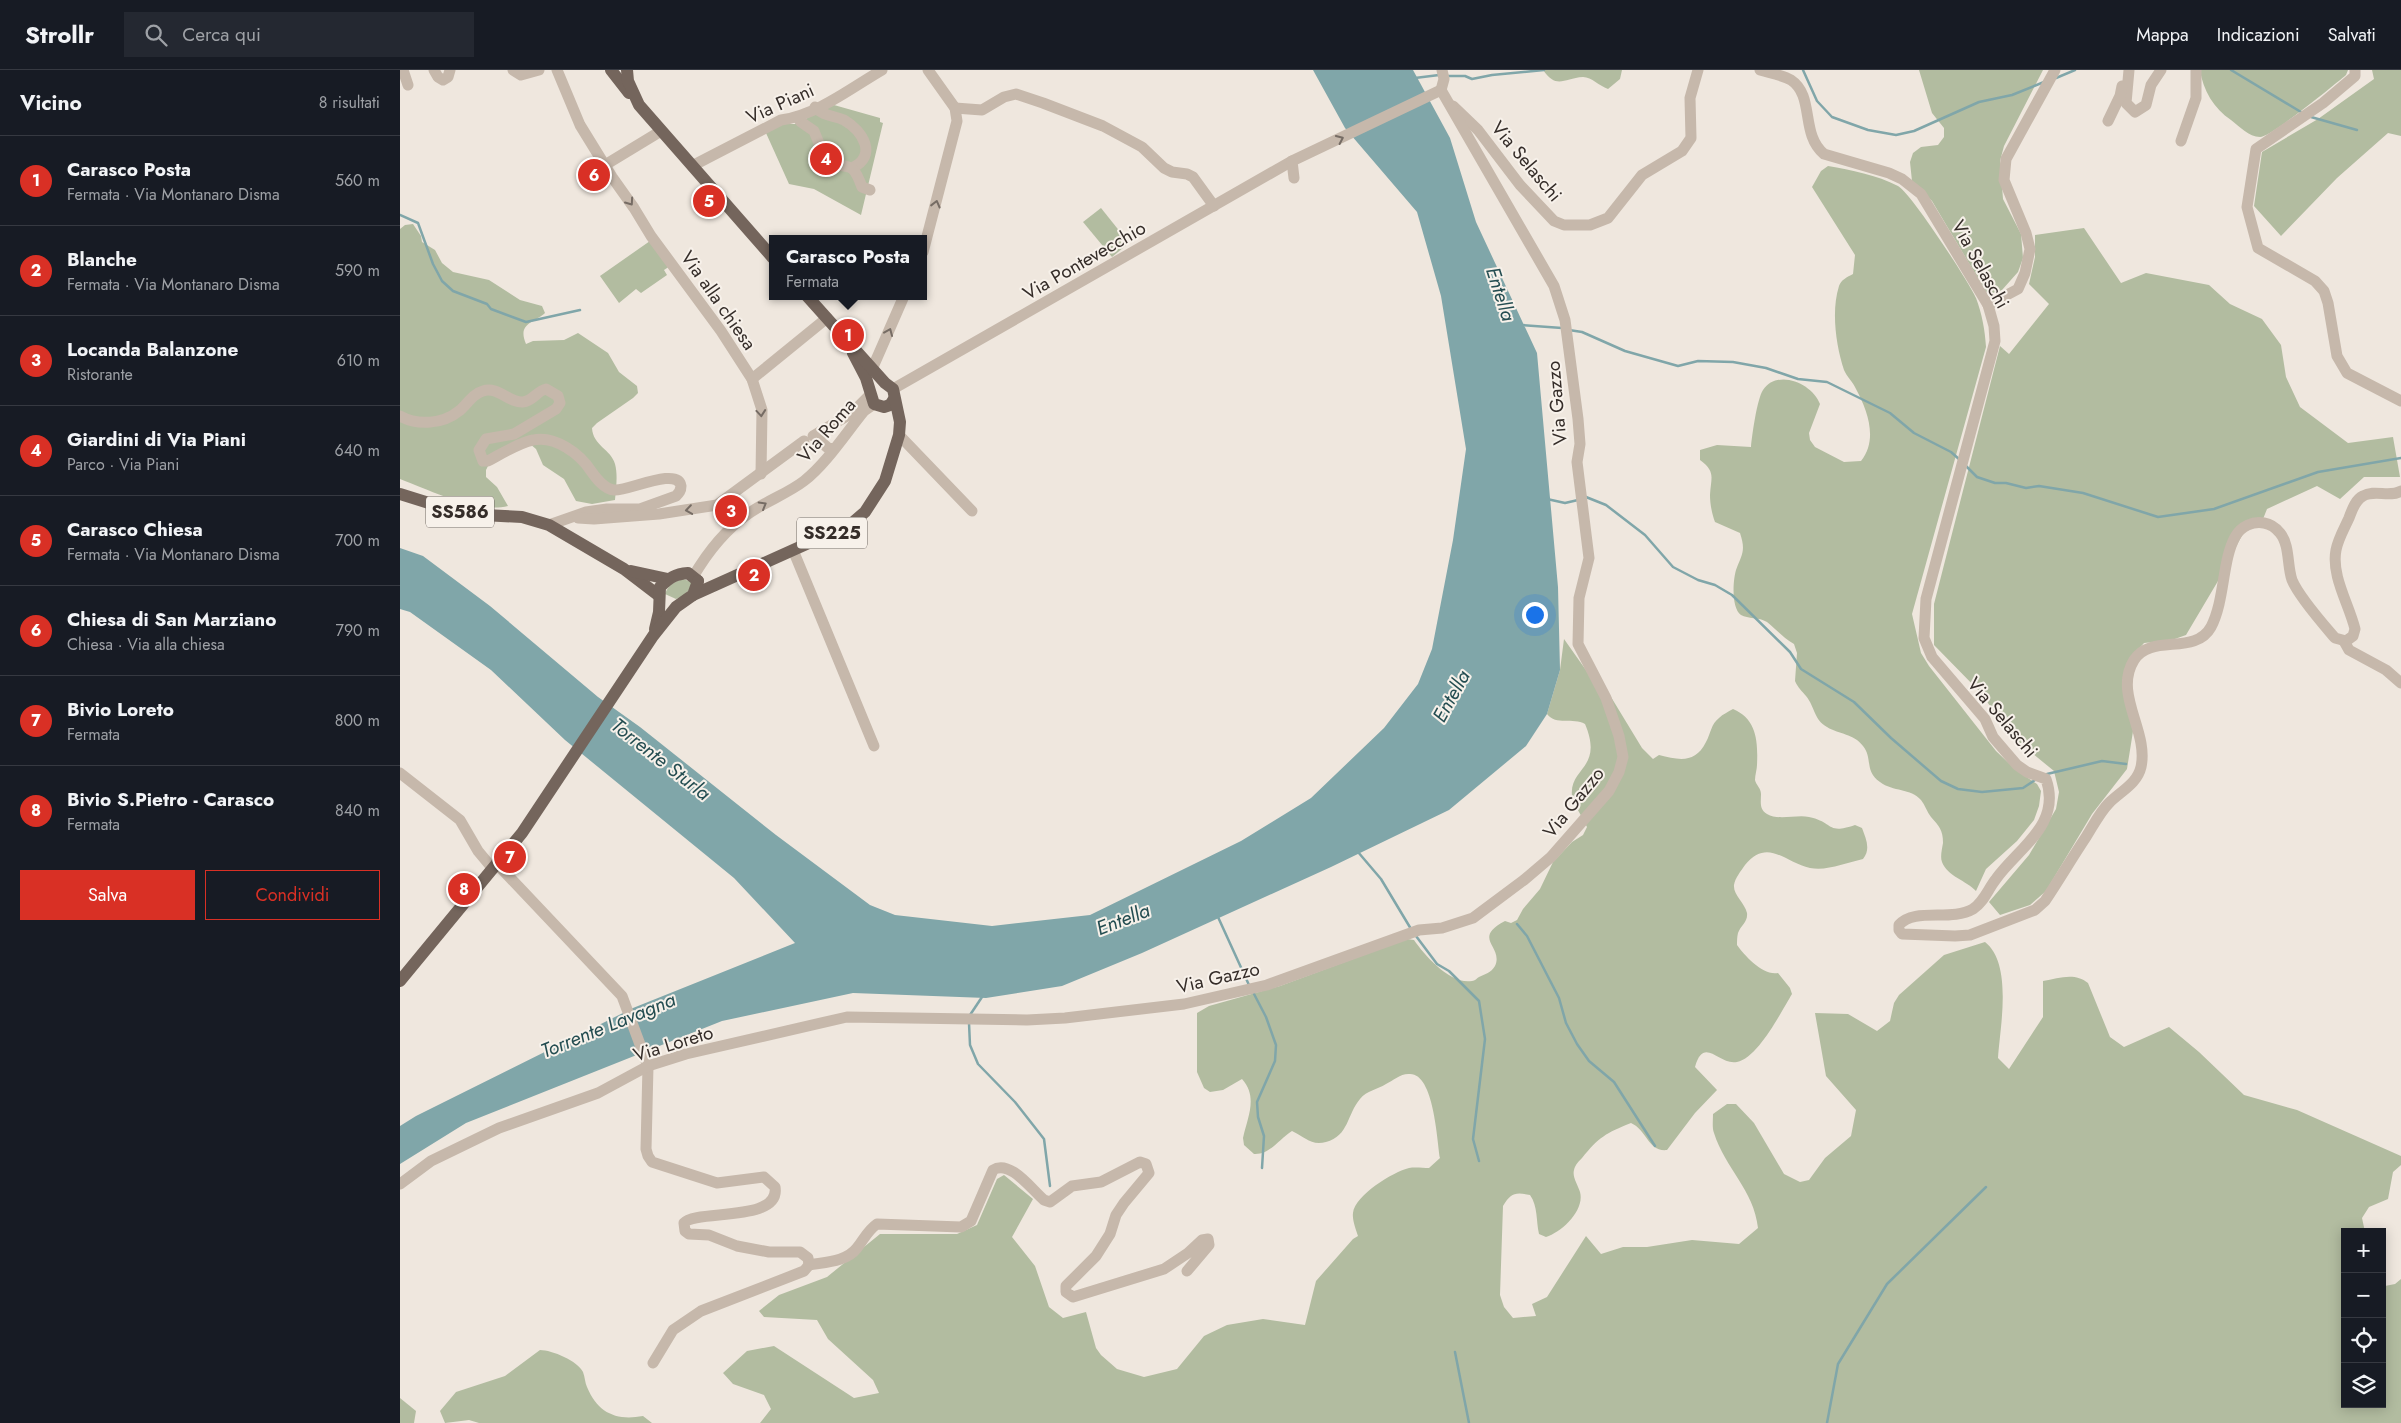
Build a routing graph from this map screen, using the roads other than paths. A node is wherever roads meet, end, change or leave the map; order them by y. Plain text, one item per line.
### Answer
1 (403, 70) edge
2 (434, 70) edge
3 (450, 70) edge
4 (513, 70) edge
5 (539, 70) edge
6 (557, 70) edge
7 (611, 70) edge
8 (882, 70) edge
9 (928, 70) edge
10 (1442, 70) edge
11 (1698, 70) edge
12 (1760, 70) edge
13 (2055, 70) edge
14 (2125, 70) edge
15 (2129, 70) edge
16 (2161, 70) edge
17 (2196, 70) edge
18 (2355, 70) edge
19 (628, 76) edge
20 (408, 85) dead end
21 (1439, 91) junction
22 (1448, 102) junction
23 (638, 105) junction
24 (815, 108) junction
25 (956, 108) junction
26 (797, 117) junction
27 (2108, 121) dead end
28 (661, 131) junction
29 (2181, 141) dead end
30 (1294, 161) junction
31 (604, 164) junction
32 (692, 166) junction
33 (852, 168) junction
34 (1294, 178) dead end
35 (870, 190) dead end
36 (1214, 206) junction
37 (927, 236) edge
38 (769, 253) edge
39 (811, 300) edge
40 (902, 300) edge
41 (1988, 305) junction
42 (827, 318) junction
43 (839, 333) junction
44 (872, 367) junction
45 (752, 380) junction
46 (891, 390) junction
47 (875, 399) junction
48 (2401, 400) edge
49 (400, 416) edge
50 (899, 435) junction
51 (813, 436) junction
52 (833, 449) junction
53 (895, 452) junction
54 (761, 474) junction
55 (2401, 491) edge
56 (400, 494) edge
57 (972, 511) dead end
58 (572, 517) junction
59 (549, 525) junction
60 (793, 550) junction
61 (624, 569) junction
62 (733, 577) junction
63 (668, 579) junction
64 (695, 579) junction
65 (693, 595) junction
66 (659, 597) junction
67 (676, 608) junction
68 (653, 636) junction
69 (2344, 641) junction
70 (2401, 682) edge
71 (874, 746) dead end
72 (400, 773) edge
73 (495, 866) junction
74 (400, 981) edge
75 (949, 1018) joint
76 (647, 1063) junction
77 (400, 1184) edge
78 (809, 1265) junction
79 (1187, 1271) dead end
80 (652, 1363) dead end

1 - 20 street
2 - 3 street
4 - 5 street
6 - 31 street, Via alla chiesa
7 - 23 main road
8 - 24 street, Via Piani
9 - 25 street
10 - 21 street
11 - 22 street, Via Selaschi
12 - 41 street, Via Selaschi
13 - 41 street
14 - 27 street
15 - 16 street
17 - 29 street
18 - 48 street
19 - 23 main road
21 - 22 street, Via Gazzo
30 -> 21 street, Via Pontevecchio
22 - 75 street, Via Gazzo
23 - 28 main road
24 - 26 street, Via Piani
24 - 33 street
25 - 36 street
37 -> 25 street
26 - 32 street, Via Piani
26 - 33 street
28 - 31 street
28 - 32 main road
30 - 34 street
30 - 36 street, Via Pontevecchio
31 -> 45 street, Via alla chiesa
32 - 38 main road
33 - 35 street
36 - 46 street, Via Pontevecchio
39 - 42 main road, SS225
44 -> 40 street
41 - 69 street, Via Selaschi
42 - 43 main road, SS225
42 - 45 street
43 - 44 main road, SS225
43 - 47 main road, SS225
44 - 46 main road, SS225
45 -> 54 street, Via alla chiesa
46 - 47 main road
46 - 47 main road
46 - 50 main road, SS225
47 - 51 street
47 - 52 street, Via Roma
47 - 53 main road, SS225
49 - 58 street
50 - 53 main road, SS225
50 - 57 street
51 - 52 street
51 - 54 street
64 -> 52 street, Via Roma
53 - 60 main road, SS225
54 -> 58 street
55 - 69 street
56 - 59 main road, SS586
58 - 59 street
59 - 61 main road, SS586
60 - 62 main road, SS225
60 - 71 street
61 - 63 main road, SS586
61 - 66 main road, SS586
62 - 64 main road, SS225
62 - 65 main road, SS225
63 - 64 main road, SS225
63 - 66 main road, SS225
64 - 65 main road
65 - 67 main road, SS225
66 - 67 main road
66 - 68 main road, SS225
67 - 68 main road, SS225
68 - 73 main road, SS225
69 - 70 street
72 - 73 street
73 - 74 main road, SS225
73 - 76 street
75 - 76 street, Via Loreto
76 - 77 street, Via Loreto
76 - 78 street
78 - 79 street
78 - 80 street

